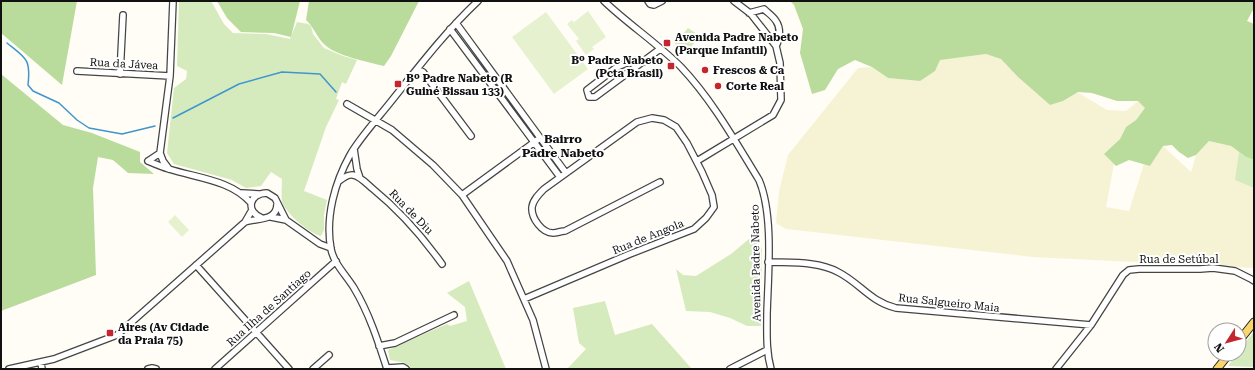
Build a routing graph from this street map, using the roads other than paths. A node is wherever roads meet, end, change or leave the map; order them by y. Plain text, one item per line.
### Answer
1 (173, 1) edge
2 (478, 1) edge
3 (604, 1) edge
4 (648, 1) edge
5 (662, 1) edge
6 (734, 1) edge
7 (749, 13) junction
8 (123, 15) dead end
9 (456, 23) junction
10 (450, 29) junction
11 (776, 46) junction
12 (660, 49) junction
13 (643, 62) junction
14 (417, 69) junction
15 (77, 71) dead end
16 (120, 74) junction
17 (170, 76) junction
18 (347, 104) dead end
19 (376, 120) junction
20 (471, 136) dead end
21 (540, 138) junction
22 (735, 139) junction
23 (534, 142) junction
24 (354, 149) junction
25 (160, 153) junction
26 (696, 161) junction
27 (169, 169) junction
28 (566, 173) junction
29 (560, 177) junction
30 (360, 178) junction
31 (339, 181) junction
32 (660, 182) dead end
33 (242, 193) junction
34 (259, 194) junction
35 (462, 195) junction
36 (251, 203) junction
37 (277, 203) junction
38 (252, 210) junction
39 (271, 216) junction
40 (262, 218) junction
41 (286, 220) junction
42 (245, 222) junction
43 (331, 248) junction
44 (336, 261) junction
45 (768, 262) junction
46 (442, 264) dead end
47 (196, 265) junction
48 (1254, 281) edge
49 (524, 299) junction
50 (454, 315) dead end
51 (1254, 322) edge
52 (1092, 325) junction
53 (1247, 331) edge
54 (256, 332) junction
55 (379, 346) junction
56 (767, 350) junction
57 (329, 355) dead end
58 (40, 362) junction
59 (10, 369) edge
60 (42, 369) edge
61 (148, 369) edge
62 (156, 369) edge
63 (215, 369) edge
64 (290, 369) edge
65 (313, 369) edge
66 (387, 369) edge
67 (406, 369) edge
68 (546, 369) edge
69 (730, 369) edge
70 (771, 369) edge
71 (1056, 369) edge

1 - 17 street
2 - 9 street
3 - 12 street, Avenida Padre Nabeto
4 - 5 street
6 - 7 street
7 - 11 street
7 - 11 street
8 - 16 street
9 - 10 street
9 - 21 street
10 - 14 street
10 - 23 street
11 - 22 street
12 - 13 street
12 - 22 street, Avenida Padre Nabeto
13 - 13 street
14 - 19 street
14 - 20 street
15 - 16 street, Rua da Jávea
16 - 17 street, Rua da Jávea
17 - 25 street
18 - 19 street
19 - 24 street
19 - 35 street
21 - 23 street
21 - 28 street
22 - 26 street
22 - 45 street, Avenida Padre Nabeto
23 - 29 street
23 - 35 street
24 - 30 street
24 - 31 street
25 - 27 street
25 - 27 street
26 - 28 street, Rua de Angola
26 - 49 street, Rua de Angola
27 - 33 street
28 - 29 street, Rua de Angola
29 - 32 street, Rua de Angola
30 - 31 street
30 - 46 street, Rua de Diu
31 - 43 street
33 - 34 street
33 - 36 street
34 - 36 street
34 - 37 street
35 - 49 street
36 - 38 street
37 - 39 street
37 - 41 street
38 - 40 street
38 - 42 street
39 - 40 street
39 - 41 street
40 - 42 street
41 - 43 street
42 - 47 street
43 - 44 street
44 - 54 street, Rua Ilha de Santiago
44 - 55 street
45 - 52 street, Rua Salgueiro Maia
45 - 56 street, Avenida Padre Nabeto
47 - 54 street
47 - 58 street
48 - 52 street, Rua de Setúbal
49 - 68 street
50 - 55 street
51 - 53 main road
52 - 71 street, Rua de Setúbal
54 - 63 street, Rua Ilha de Santiago
54 - 64 street
55 - 66 street
56 - 69 street
56 - 70 street, Avenida Padre Nabeto
57 - 65 street
58 - 59 street
58 - 60 street
61 - 62 street
66 - 67 street

